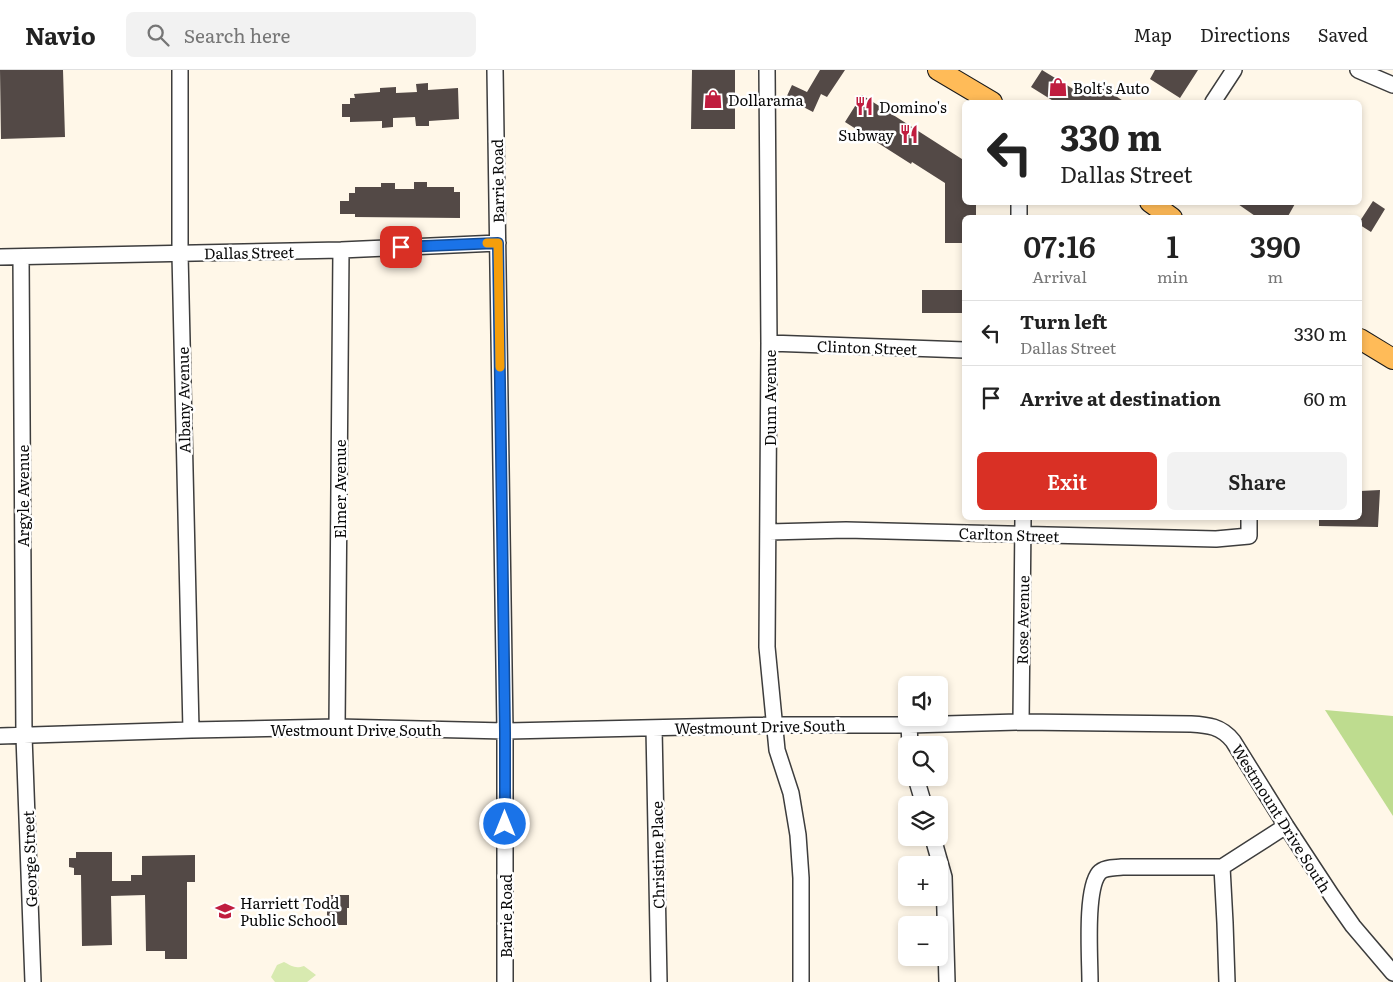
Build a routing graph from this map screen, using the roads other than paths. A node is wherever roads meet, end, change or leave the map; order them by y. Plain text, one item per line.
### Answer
1 (180, 70) edge
2 (495, 70) edge
3 (767, 70) edge
4 (938, 70) edge
5 (1234, 70) edge
6 (1358, 70) edge
7 (1393, 85) edge
8 (989, 100) edge
9 (1214, 100) edge
10 (1153, 205) edge
11 (1168, 215) edge
12 (498, 243) junction
13 (341, 250) junction
14 (180, 254) junction
15 (0, 257) edge
16 (21, 257) junction
17 (1362, 339) edge
18 (769, 343) junction
19 (962, 350) edge
20 (1393, 360) edge
21 (1023, 520) edge
22 (1249, 520) edge
23 (768, 532) junction
24 (1023, 534) junction
25 (1021, 722) junction
26 (948, 724) edge
27 (775, 725) junction
28 (898, 725) edge
29 (337, 727) junction
30 (654, 728) junction
31 (190, 730) junction
32 (505, 732) junction
33 (0, 736) edge
34 (24, 736) junction
35 (1286, 826) junction
36 (935, 846) edge
37 (1222, 867) junction
38 (1393, 973) edge
39 (34, 982) edge
40 (505, 982) edge
41 (659, 982) edge
42 (801, 982) edge
43 (946, 982) edge
44 (1090, 982) edge
45 (1227, 982) edge

1 - 14 street, Albany Avenue
2 - 12 street, Barrie Road
3 - 18 street, Dunn Avenue
4 - 8 main road
5 - 9 street
6 - 7 street
10 - 11 main road
12 - 13 street, Dallas Street
12 - 32 street, Barrie Road
13 - 14 street, Dallas Street
13 - 29 street, Elmer Avenue
14 - 16 street, Dallas Street
14 - 31 street, Albany Avenue
15 - 16 street, Dallas Street
16 - 34 street, Argyle Avenue
17 - 20 main road
18 - 19 street, Clinton Street
18 - 23 street, Dunn Avenue
21 - 24 street, Rose Avenue
22 - 24 street, Carlton Street
23 - 24 street, Carlton Street
23 - 27 street, Dunn Avenue
24 - 25 street, Rose Avenue
25 - 26 street, Westmount Drive South
25 - 35 street, Westmount Drive South
27 - 28 street, Westmount Drive South
27 - 30 street, Westmount Drive South
27 - 42 street, Dunn Avenue
29 - 31 street, Westmount Drive South
29 - 32 street, Westmount Drive South
30 - 32 street, Westmount Drive South
30 - 41 street, Christine Place
31 - 34 street, Westmount Drive South
32 - 40 street, Barrie Road
33 - 34 street, Westmount Drive South
34 - 39 street, George Street
35 - 37 street
35 - 38 street, Westmount Drive South
36 - 43 street
37 - 44 street
37 - 45 street

